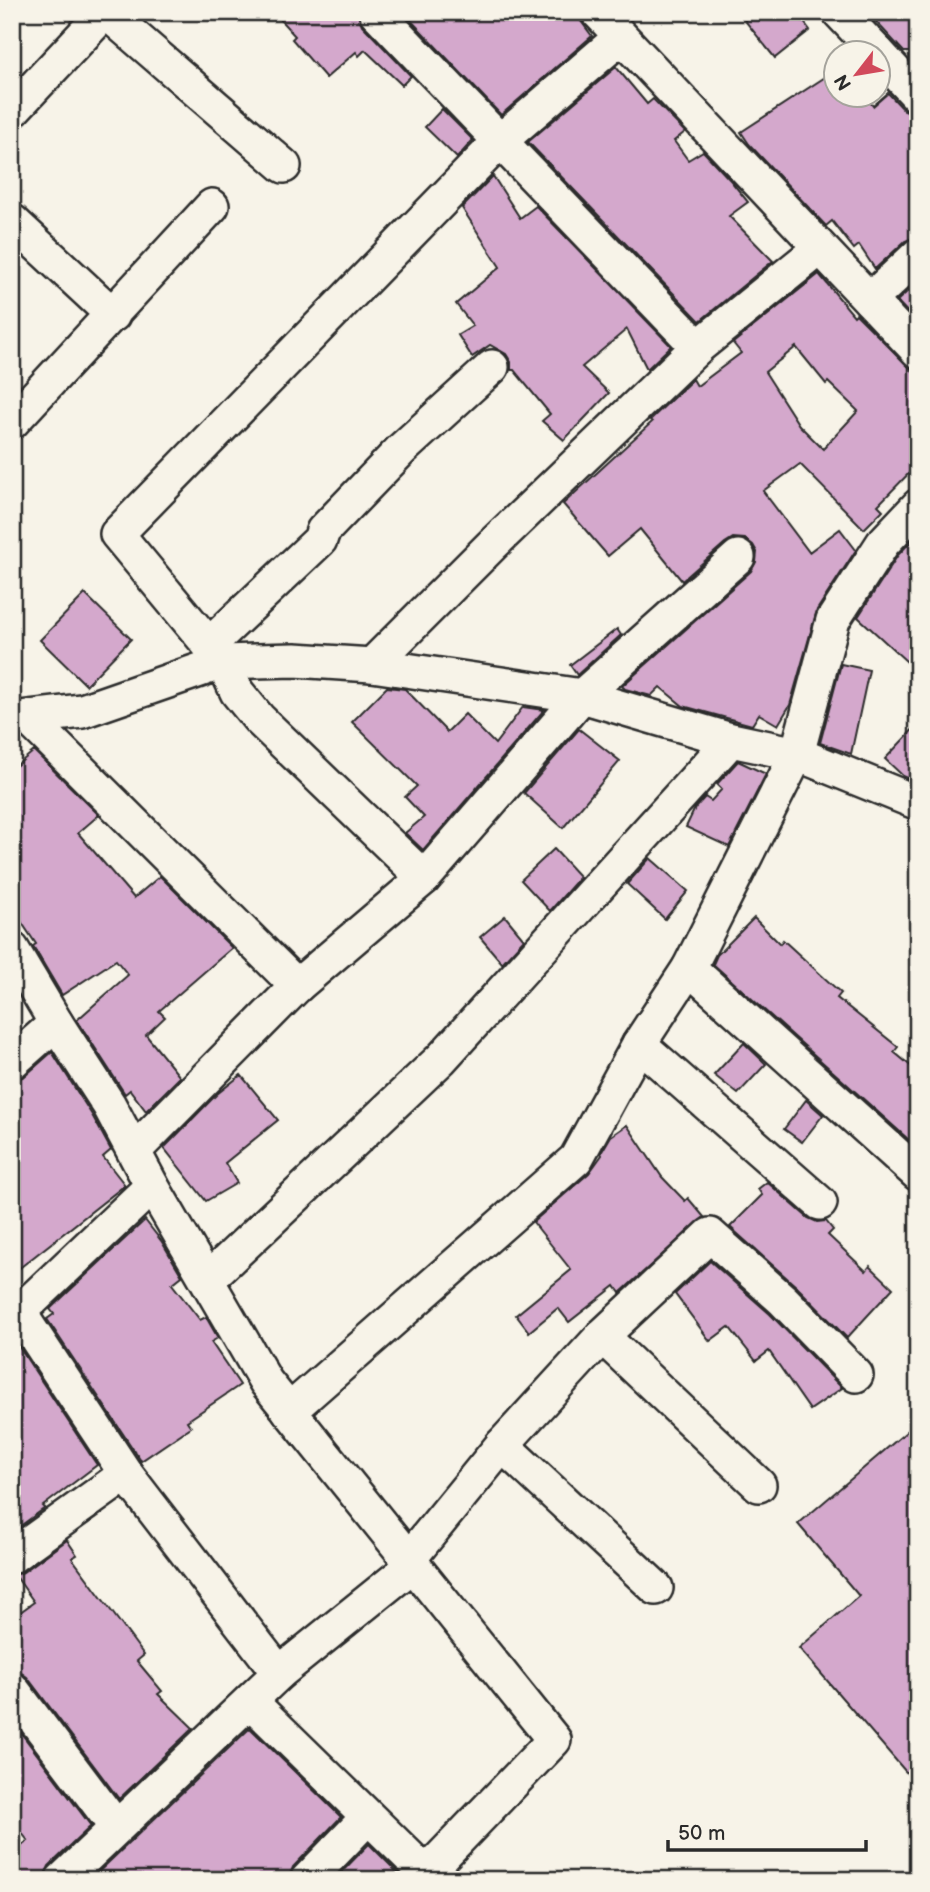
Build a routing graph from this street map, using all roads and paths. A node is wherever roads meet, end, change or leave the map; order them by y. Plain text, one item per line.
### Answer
1 (105, 12) edge
2 (376, 12) edge
3 (598, 12) edge
4 (838, 12) edge
5 (621, 37) junction
6 (863, 38) edge
7 (892, 69) edge
8 (918, 96) edge
9 (12, 111) edge
10 (500, 141) junction
11 (284, 166) dead end
12 (212, 206) dead end
13 (12, 221) edge
14 (820, 248) junction
15 (918, 255) edge
16 (870, 300) junction
17 (113, 315) junction
18 (698, 347) junction
19 (918, 351) edge
20 (492, 367) dead end
21 (12, 422) edge
22 (918, 506) edge
23 (738, 557) dead end
24 (216, 653) junction
25 (372, 665) junction
26 (582, 696) junction
27 (20, 719) edge
28 (731, 740) junction
29 (797, 754) junction
30 (918, 803) edge
31 (424, 878) junction
32 (12, 949) edge
33 (688, 968) junction
34 (297, 986) junction
35 (56, 1023) junction
36 (639, 1044) junction
37 (12, 1062) edge
38 (134, 1151) junction
39 (918, 1174) edge
40 (152, 1186) junction
41 (820, 1203) dead end
42 (208, 1279) junction
43 (16, 1315) edge
44 (602, 1336) junction
45 (856, 1375) dead end
46 (289, 1410) junction
47 (502, 1445) junction
48 (126, 1474) junction
49 (758, 1485) dead end
50 (12, 1556) edge
51 (411, 1562) junction
52 (656, 1587) dead end
53 (279, 1673) junction
54 (12, 1689) edge
55 (250, 1701) junction
56 (368, 1817) junction
57 (116, 1828) junction
58 (430, 1876) edge
59 (62, 1880) edge
60 (307, 1880) edge

1 - 9 street
1 - 11 street
2 - 10 street
3 - 5 street
4 - 6 street
5 - 10 street
5 - 14 street
7 - 8 street
10 - 18 street
10 - 24 street
12 - 17 street
13 - 17 street
14 - 16 street
14 - 18 street
15 - 16 street
16 - 19 street
17 - 21 street
18 - 25 street
20 - 24 street
22 - 29 street
23 - 26 street
24 - 25 street
24 - 27 street
24 - 31 street
25 - 26 street
26 - 28 street
26 - 31 street
27 - 34 street
28 - 29 street
28 - 42 street
29 - 30 street
29 - 33 street
31 - 34 street
32 - 35 street
33 - 36 street
33 - 39 street
34 - 38 street
35 - 37 street
35 - 38 street
36 - 41 street
36 - 46 street
38 - 40 street
40 - 42 street
40 - 43 street
42 - 46 street
43 - 48 street
44 - 45 street
44 - 47 street
44 - 49 street
46 - 51 street
47 - 51 street
47 - 52 street
48 - 50 street
48 - 53 street
51 - 53 street
51 - 58 street
53 - 55 street
54 - 57 street
55 - 56 street
55 - 57 street
56 - 58 street
56 - 60 street
57 - 59 street

